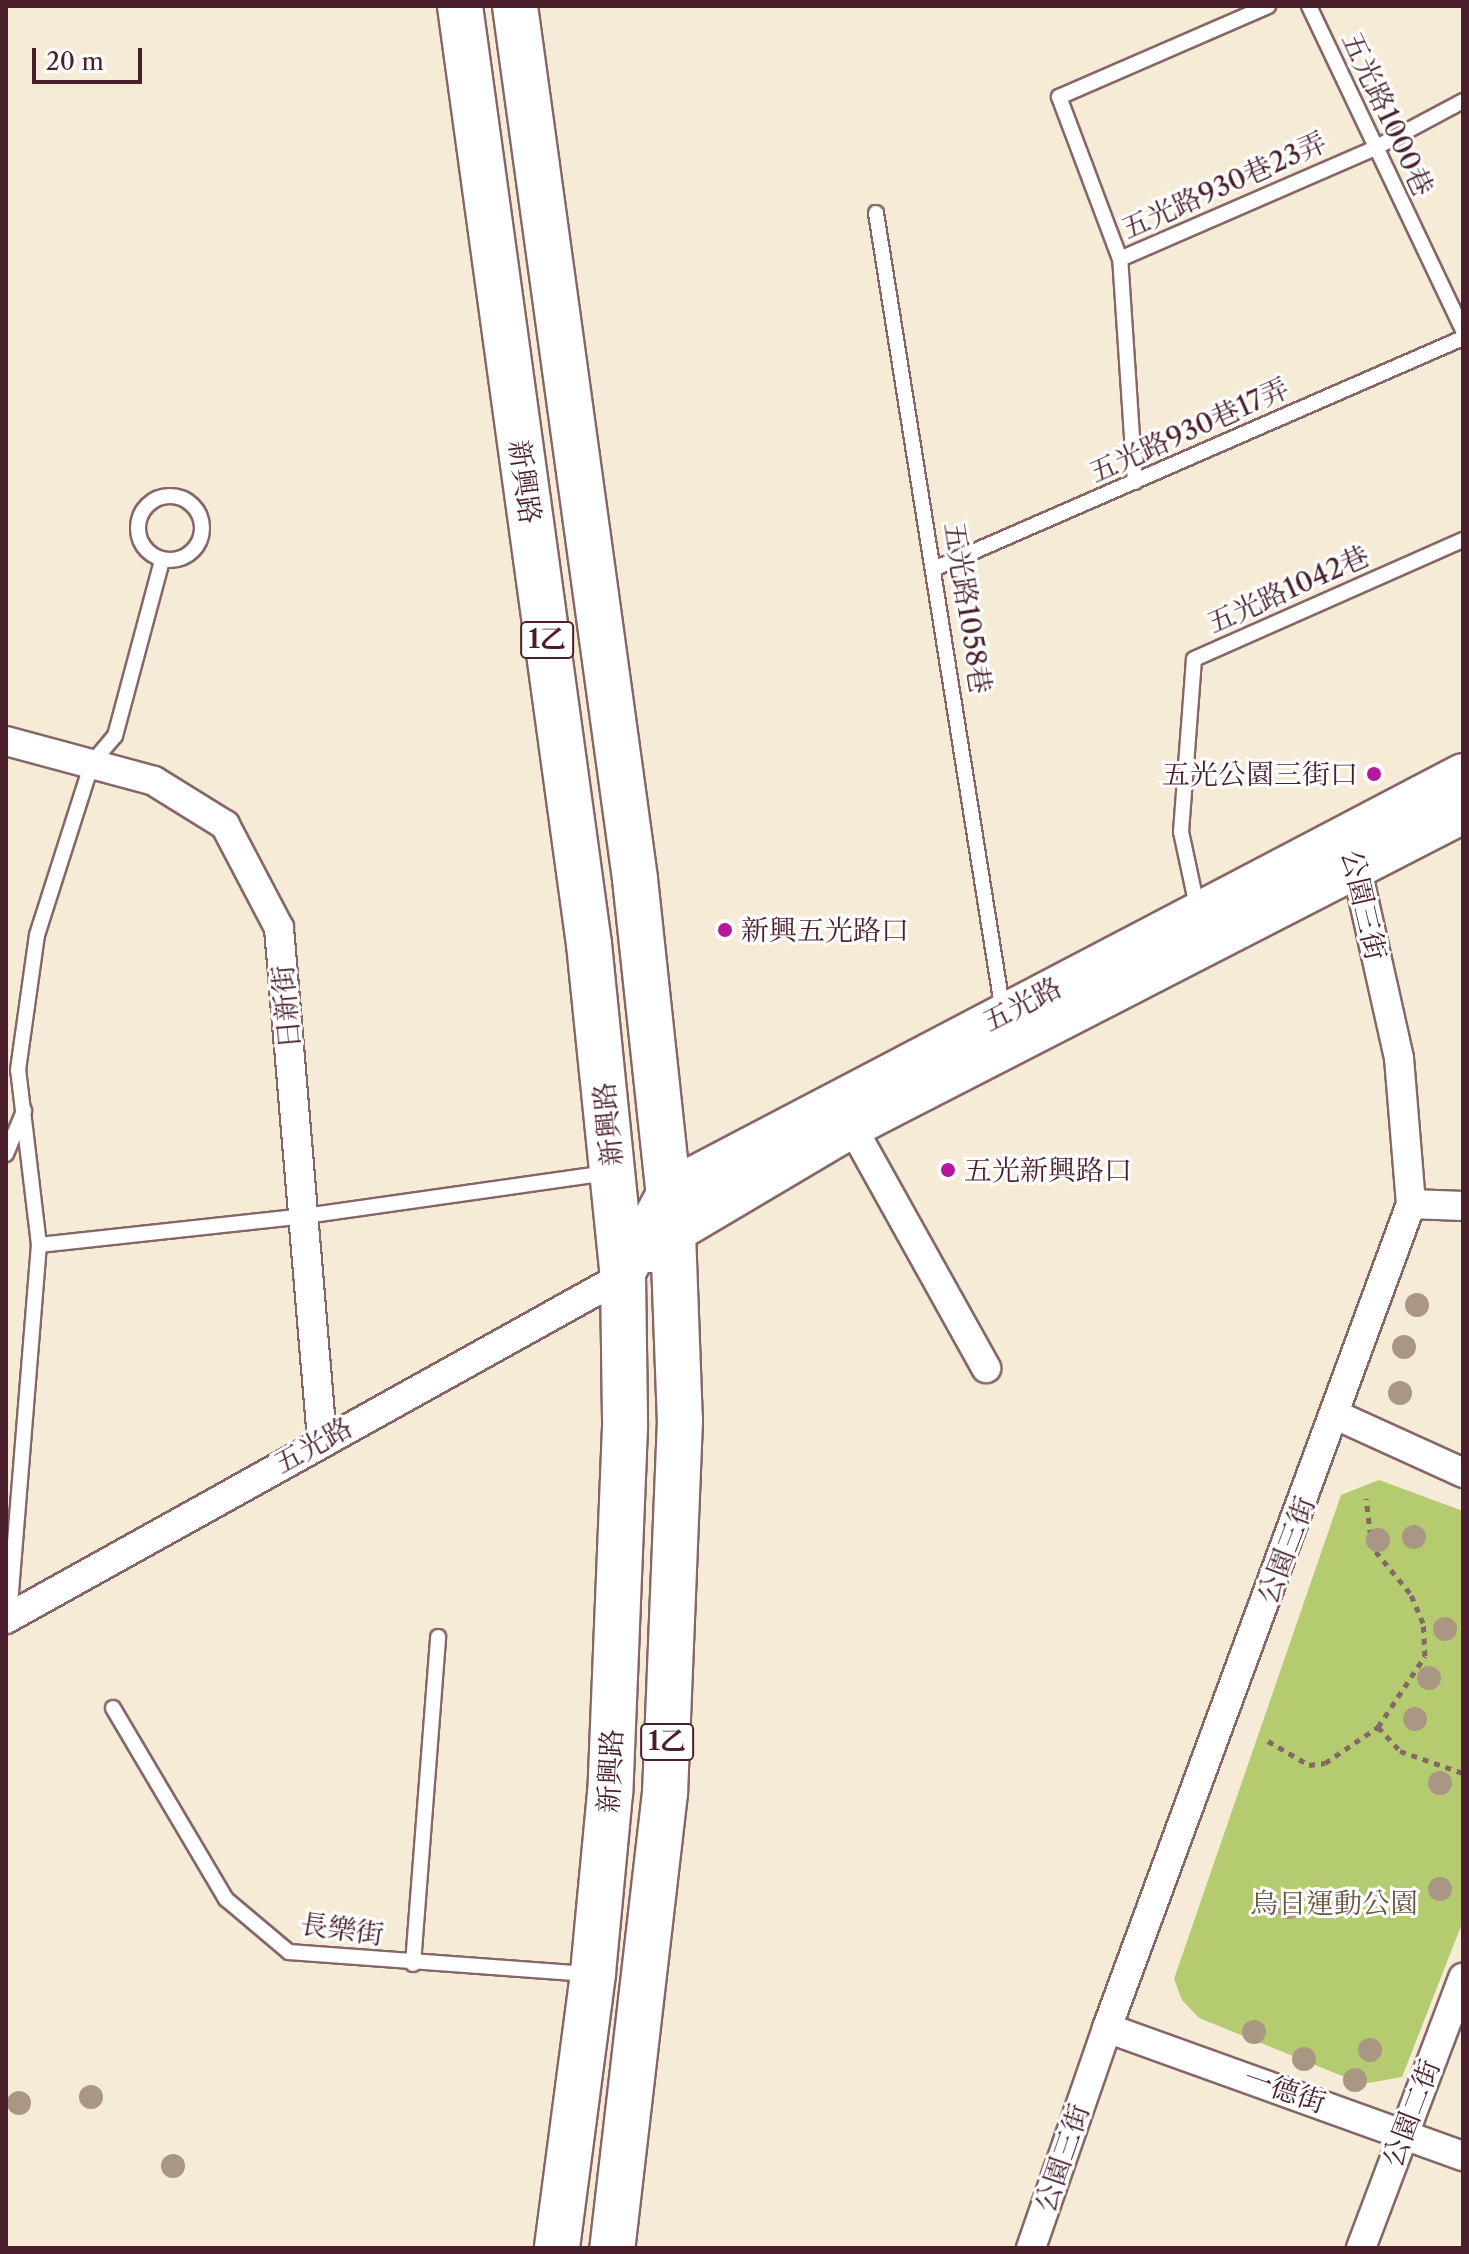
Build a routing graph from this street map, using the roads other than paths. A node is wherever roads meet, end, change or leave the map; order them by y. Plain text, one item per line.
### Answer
1 (460, 6) edge
2 (515, 6) edge
3 (1268, 6) edge
4 (1309, 6) edge
5 (1463, 101) edge
6 (1375, 148) junction
7 (876, 213) dead end
8 (1120, 259) junction
9 (1463, 330) edge
10 (1463, 338) edge
11 (1135, 482) junction
12 (1463, 540) edge
13 (162, 560) junction
14 (936, 568) junction
15 (6, 741) edge
16 (92, 763) junction
17 (1463, 774) edge
18 (1463, 813) edge
19 (1353, 853) junction
20 (1198, 915) junction
21 (1003, 1013) junction
22 (24, 1111) junction
23 (852, 1127) junction
24 (6, 1154) edge
25 (613, 1172) junction
26 (669, 1190) junction
27 (1411, 1204) junction
28 (1463, 1206) edge
29 (305, 1216) junction
30 (673, 1233) junction
31 (39, 1245) junction
32 (623, 1276) junction
33 (986, 1368) dead end
34 (1336, 1415) junction
35 (322, 1439) junction
36 (1463, 1473) edge
37 (7, 1619) edge
38 (438, 1637) dead end
39 (113, 1708) dead end
40 (413, 1964) junction
41 (593, 1974) junction
42 (1463, 1978) edge
43 (1107, 2028) junction
44 (1403, 2131) junction
45 (1463, 2156) edge
46 (557, 2248) edge
47 (612, 2248) edge
48 (1031, 2248) edge
49 (1361, 2248) edge

1 - 25 main road, 新興路 / 1乙
2 - 26 main road, 新興路 / 1乙
3 - 8 lane
4 - 6 lane, 五光路1000巷
5 - 6 lane, 五光路930巷23弄
6 - 8 lane, 五光路930巷23弄
6 - 9 lane, 五光路1000巷
7 - 14 lane, 五光路1058巷
8 - 11 lane, 五光路930巷23弄
10 - 11 lane, 五光路930巷17弄
11 - 14 lane, 五光路930巷17弄
12 - 20 lane, 五光路1042巷
13 - 13 lane
13 - 16 lane
14 - 21 lane, 五光路1058巷
15 - 16 street, 日新街
16 - 22 lane
16 - 29 street, 日新街
17 - 19 main road, 五光路
18 - 19 main road, 五光路
19 - 20 main road, 五光路
19 - 23 main road, 五光路
19 - 27 street, 公園三街
20 - 21 main road, 五光路
21 - 26 main road, 五光路
22 - 24 lane
22 - 31 lane
23 - 30 main road, 五光路
23 - 33 street
25 - 29 lane
25 - 32 main road, 新興路 / 1乙
26 - 30 main road, 新興路 / 1乙
26 - 32 main road
27 - 28 street
27 - 34 street, 公園三街
29 - 31 lane
29 - 35 street, 日新街
30 - 32 main road, 五光路
30 - 47 main road, 新興路 / 1乙
31 - 37 lane
32 - 35 street, 五光路
32 - 41 main road, 新興路 / 1乙
34 - 36 street
34 - 43 street, 公園三街
35 - 37 street, 五光路
38 - 40 lane
39 - 40 lane, 長樂街
40 - 41 lane, 長樂街
41 - 46 main road, 新興路 / 1乙
42 - 44 street, 公園二街
43 - 44 street, 一德街
43 - 48 street, 公園三街
44 - 45 street, 一德街
44 - 49 street, 公園二街

